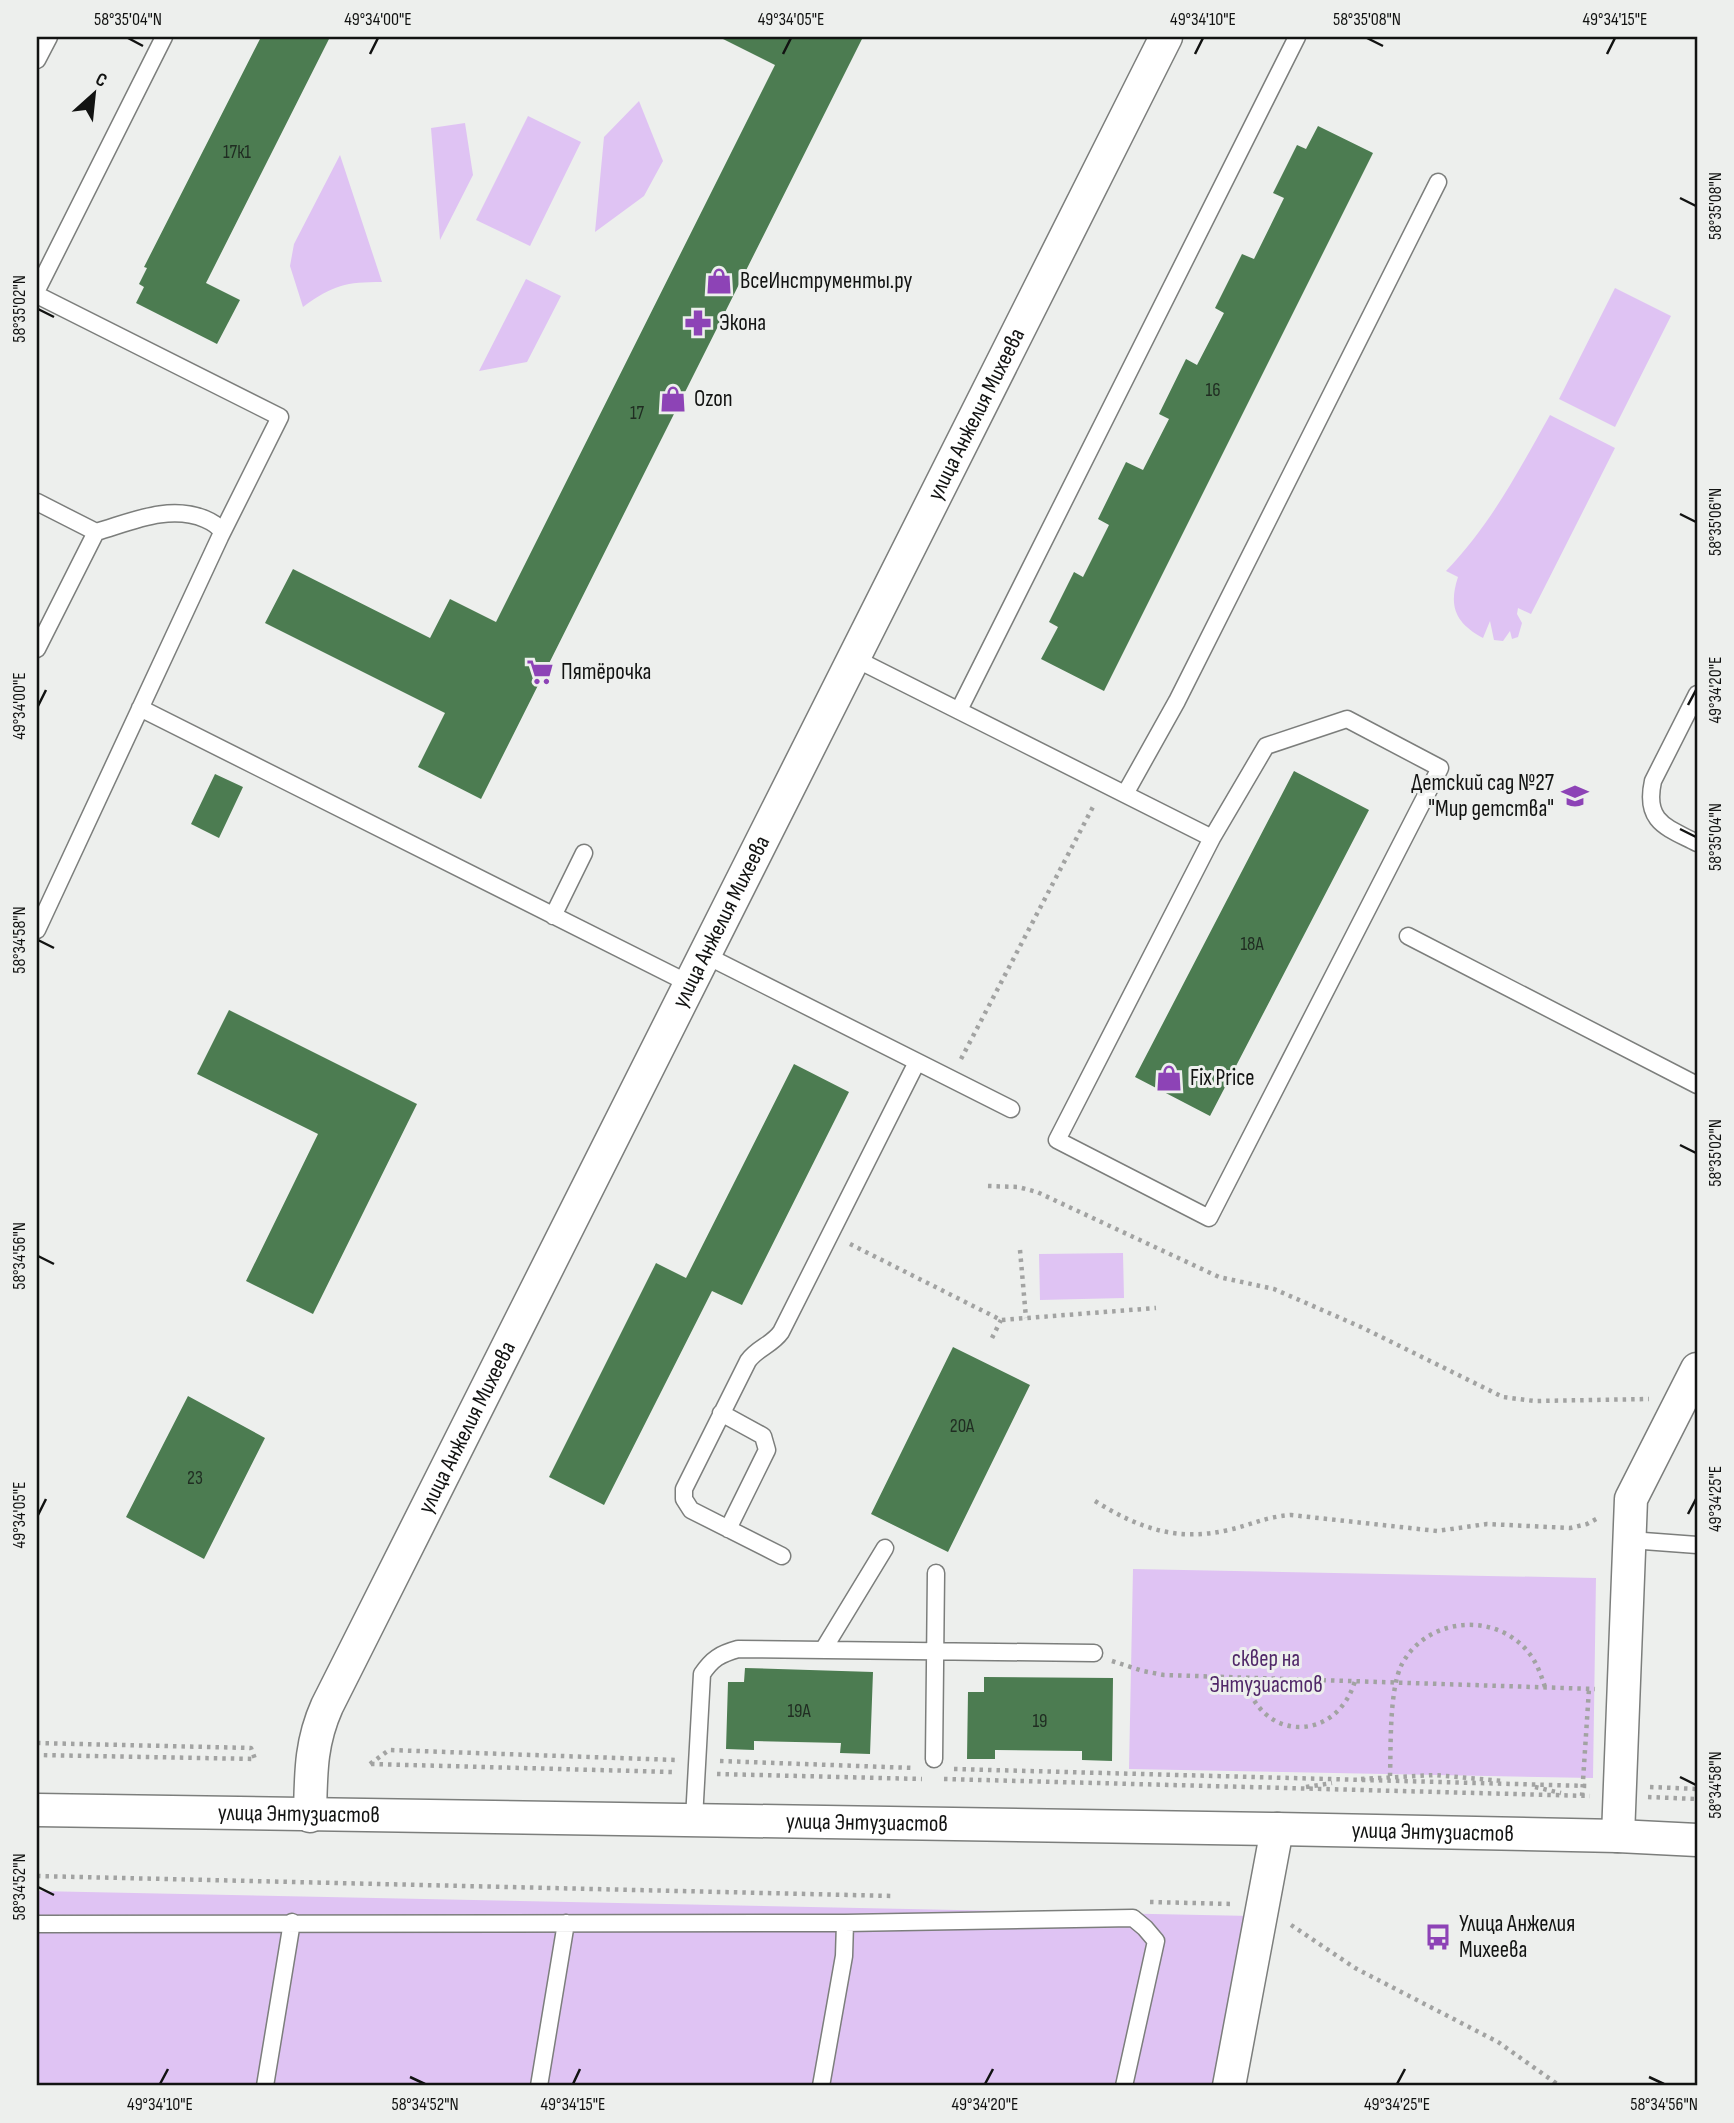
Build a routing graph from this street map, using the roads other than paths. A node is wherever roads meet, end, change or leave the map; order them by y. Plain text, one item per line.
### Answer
1 (49, 37) edge
2 (164, 37) edge
3 (1166, 37) edge
4 (1297, 37) edge
5 (37, 60) edge
6 (1438, 182) dead end
7 (37, 293) edge
8 (37, 502) edge
9 (96, 532) junction
10 (220, 537) junction
11 (37, 649) edge
12 (854, 658) junction
13 (1697, 694) edge
14 (140, 708) junction
15 (959, 710) junction
16 (1125, 794) junction
17 (1212, 838) junction
18 (1697, 843) edge
19 (584, 853) dead end
20 (553, 916) junction
21 (37, 930) edge
22 (1408, 936) dead end
23 (705, 955) junction
24 (690, 984) junction
25 (917, 1062) junction
26 (1697, 1085) edge
27 (1011, 1109) dead end
28 (1697, 1368) edge
29 (721, 1413) junction
30 (728, 1529) junction
31 (1630, 1539) junction
32 (1697, 1545) edge
33 (885, 1548) dead end
34 (782, 1556) dead end
35 (936, 1573) dead end
36 (823, 1650) junction
37 (934, 1651) junction
38 (1094, 1653) road end
39 (933, 1765) road end
40 (37, 1810) edge
41 (310, 1816) junction
42 (694, 1819) junction
43 (1277, 1829) junction
44 (1618, 1836) junction
45 (1697, 1840) edge
46 (292, 1922) junction
47 (566, 1923) junction
48 (845, 1923) junction
49 (37, 1924) edge
50 (265, 2086) edge
51 (539, 2086) edge
52 (821, 2086) edge
53 (1124, 2086) edge
54 (1229, 2086) edge

1 - 5 lane
2 - 7 lane
3 - 12 street, улица Анжелия Михеева
4 - 15 lane
6 - 16 lane
7 - 10 lane
8 - 9 lane
9 - 10 lane
9 - 11 lane
10 - 14 lane
12 - 15 lane
12 - 23 street, улица Анжелия Михеева
13 - 18 lane
14 - 20 lane
14 - 21 lane
15 - 16 lane
16 - 17 lane
17 - 17 lane
19 - 20 lane
20 - 24 lane
22 - 26 lane
23 - 24 street, улица Анжелия Михеева
23 - 25 lane
24 - 41 street, улица Анжелия Михеева
25 - 27 lane
25 - 29 lane
28 - 31 street
29 - 30 lane
29 - 30 lane
30 - 34 lane
31 - 32 lane
31 - 44 street
33 - 36 lane
35 - 37 lane
36 - 37 lane
36 - 42 lane
37 - 38 lane
37 - 39 lane
40 - 41 street, улица Энтузиастов
41 - 42 street, улица Энтузиастов
42 - 43 street, улица Энтузиастов
43 - 44 street, улица Энтузиастов
43 - 54 street
44 - 45 street, улица Энтузиастов
46 - 47 lane
46 - 49 lane
46 - 50 lane
47 - 48 lane
47 - 51 lane
48 - 52 lane
48 - 53 lane

